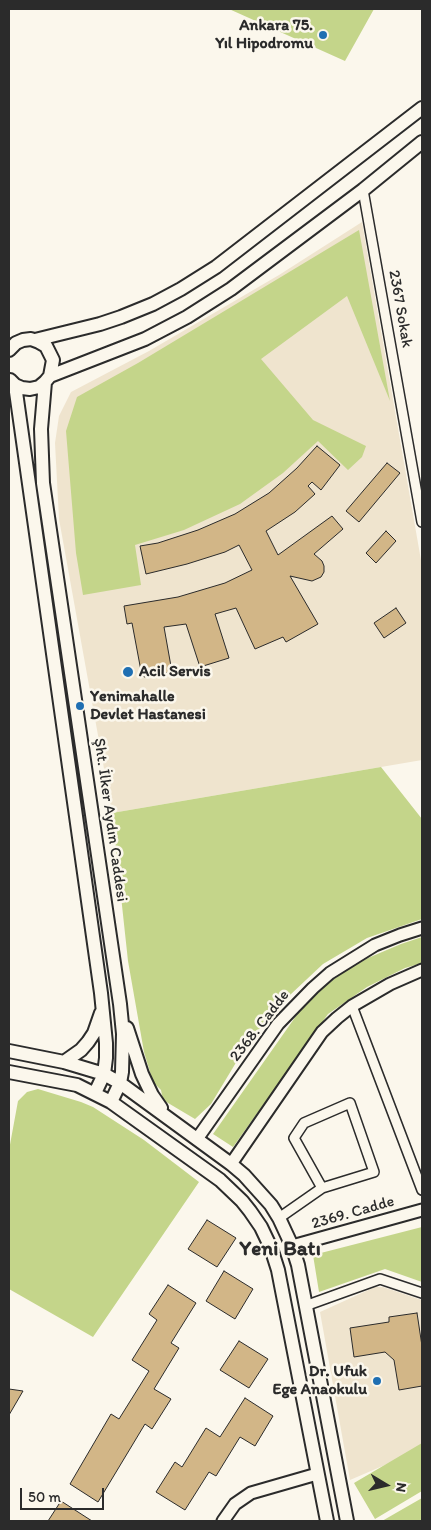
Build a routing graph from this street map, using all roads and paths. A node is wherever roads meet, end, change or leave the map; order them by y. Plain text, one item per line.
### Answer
1 (422, 108) edge
2 (422, 142) edge
3 (363, 190) junction
4 (35, 340) junction
5 (12, 346) edge
6 (48, 379) junction
7 (11, 383) edge
8 (422, 522) edge
9 (68, 650) junction
10 (52, 652) junction
11 (422, 928) edge
12 (422, 970) edge
13 (120, 1004) junction
14 (102, 1006) junction
15 (352, 1006) junction
16 (9, 1051) edge
17 (64, 1062) junction
18 (9, 1072) edge
19 (104, 1074) junction
20 (120, 1083) junction
21 (95, 1093) junction
22 (111, 1102) junction
23 (166, 1116) junction
24 (197, 1139) junction
25 (230, 1164) junction
26 (322, 1188) junction
27 (422, 1190) edge
28 (422, 1210) edge
29 (279, 1218) junction
30 (292, 1246) junction
31 (422, 1293) edge
32 (305, 1306) junction
33 (317, 1474) junction
34 (223, 1521) edge
35 (326, 1521) edge
36 (347, 1521) edge

1 - 4 main road
2 - 3 main road
3 - 6 main road
3 - 8 street, 2367 Sokak
4 - 5 main road
4 - 6 main road, Şht. İlker Aydın Caddesi
6 - 7 main road
6 - 9 main road, Şht. İlker Aydın Caddesi
7 - 10 main road, Şht. İlker Aydın Caddesi
9 - 10 main road
9 - 13 main road, Şht. İlker Aydın Caddesi
10 - 14 main road, Şht. İlker Aydın Caddesi
11 - 24 street, 2368. Cadde
12 - 15 street
13 - 20 main road, Şht. İlker Aydın Caddesi
13 - 23 main road
14 - 17 main road
14 - 19 main road, Şht. İlker Aydın Caddesi
15 - 25 street
15 - 27 street
16 - 17 main road
17 - 19 main road
18 - 21 main road
19 - 20 main road
19 - 21 main road
20 - 22 main road, Şht. İlker Aydın Caddesi
20 - 23 main road
21 - 22 main road
22 - 33 main road
23 - 24 main road
24 - 25 main road
25 - 29 main road
26 - 26 street
26 - 29 street
28 - 30 street, 2369. Cadde
29 - 30 main road
30 - 32 main road
31 - 32 street
32 - 36 main road
33 - 34 street
33 - 35 main road

